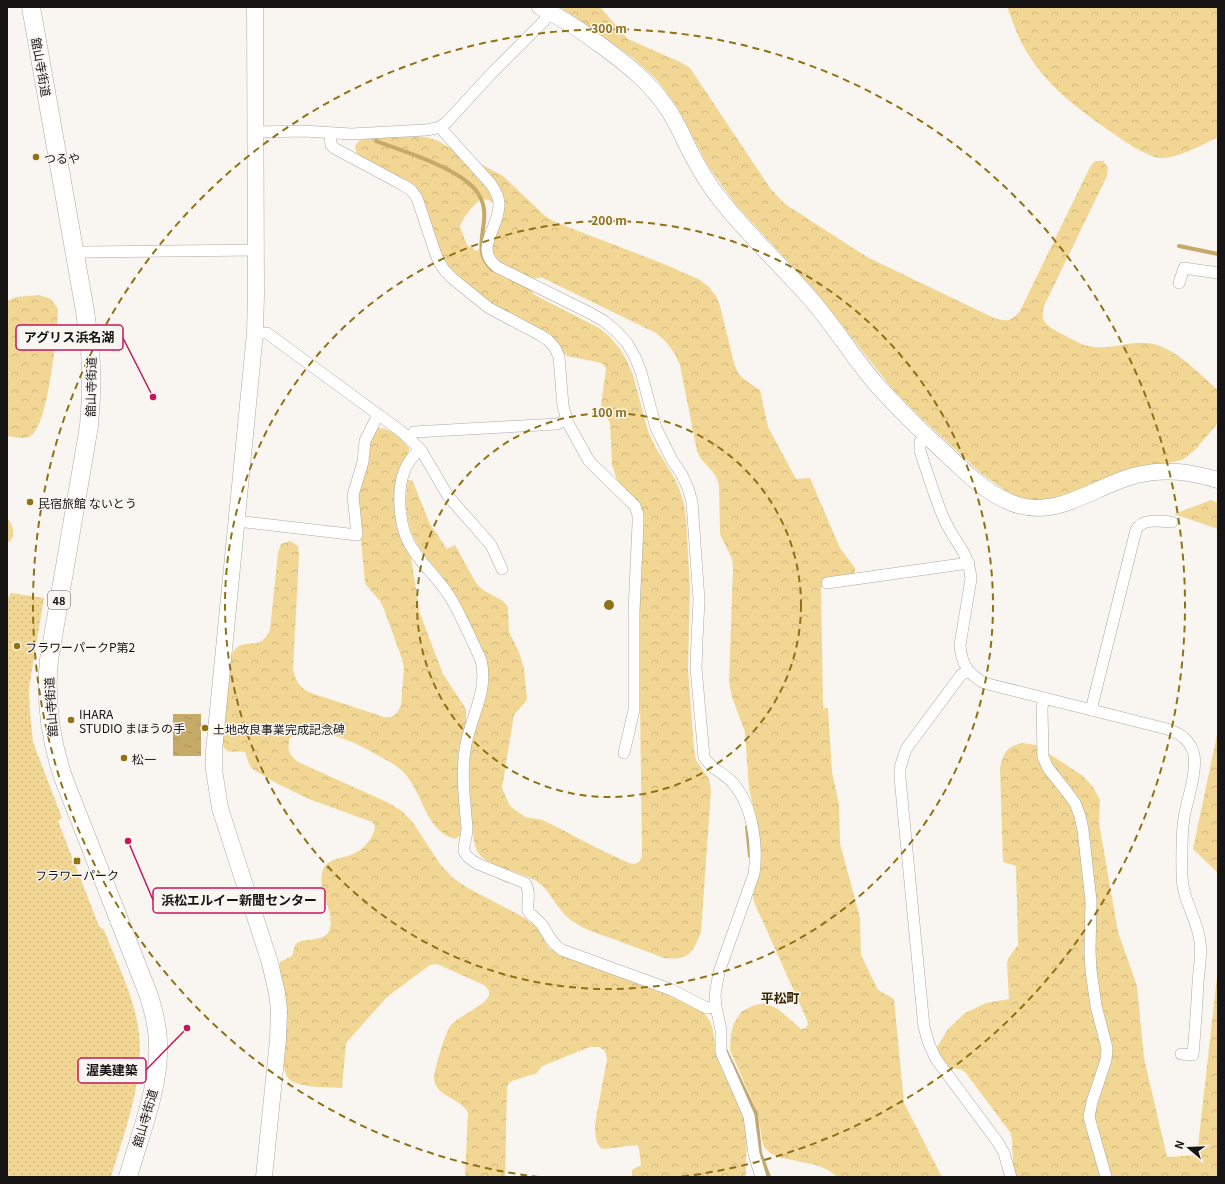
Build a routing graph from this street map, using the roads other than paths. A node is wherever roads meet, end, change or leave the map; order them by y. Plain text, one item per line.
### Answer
1 (31, 7) edge
2 (255, 7) edge
3 (545, 9) edge
4 (441, 126) junction
5 (256, 132) junction
6 (330, 133) junction
7 (256, 250) junction
8 (75, 254) junction
9 (1218, 273) edge
10 (1179, 282) dead end
11 (255, 333) junction
12 (379, 415) junction
13 (566, 420) junction
14 (926, 435) junction
15 (409, 438) junction
16 (420, 449) junction
17 (1218, 480) edge
18 (236, 521) junction
19 (1172, 522) dead end
20 (969, 563) junction
21 (502, 569) dead end
22 (827, 583) dead end
23 (968, 671) junction
24 (1044, 698) junction
25 (1091, 710) junction
26 (624, 753) dead end
27 (716, 1007) junction
28 (1181, 1054) dead end
29 (128, 1177) edge
30 (264, 1177) edge
31 (761, 1177) edge
32 (1012, 1177) edge
33 (1106, 1177) edge

1 - 8 main road, 舘山寺街道 / 48
2 - 5 street
3 - 4 street
3 - 14 street
4 - 6 street
4 - 27 street
5 - 6 street
5 - 7 street
6 - 13 street
7 - 8 street
7 - 11 street
8 - 29 main road, 舘山寺街道 / 48
9 - 10 street
11 - 12 street
11 - 18 street
12 - 15 street
12 - 18 street
13 - 15 street
13 - 26 street
14 - 17 street
14 - 20 street
15 - 16 street
16 - 21 street
16 - 27 street
18 - 30 street
19 - 25 street
20 - 22 street
20 - 23 street
23 - 24 street
23 - 32 street
24 - 25 street
24 - 33 street
25 - 28 street
27 - 31 street

